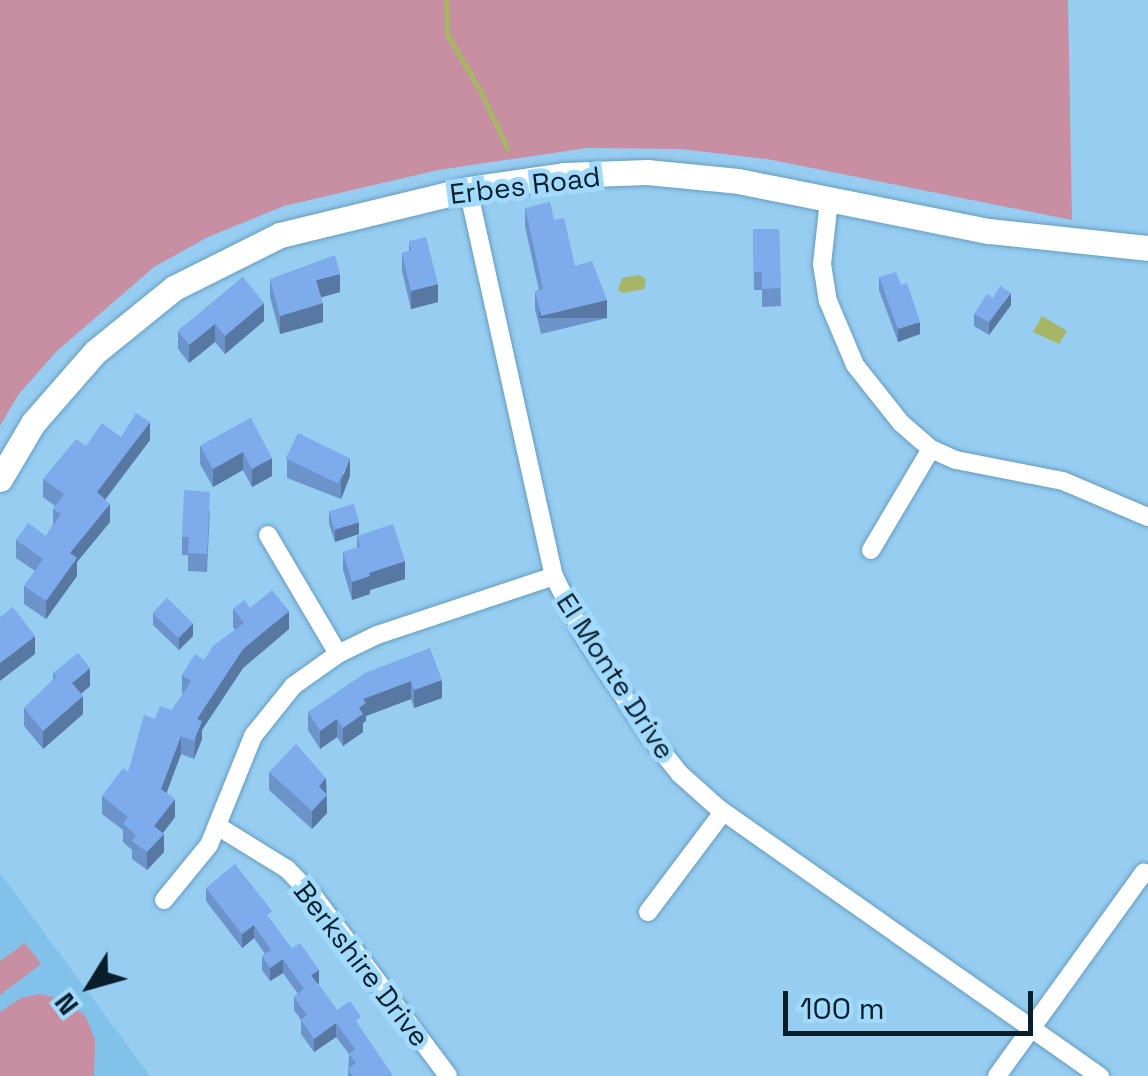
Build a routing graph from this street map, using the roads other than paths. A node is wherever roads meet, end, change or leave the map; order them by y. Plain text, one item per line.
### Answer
1 (468, 189) junction
2 (829, 200) junction
3 (1148, 248) edge
4 (931, 449) junction
5 (0, 479) edge
6 (1148, 517) edge
7 (268, 535) dead end
8 (871, 550) dead end
9 (554, 576) junction
10 (338, 654) junction
11 (724, 812) junction
12 (219, 827) junction
13 (1144, 872) dead end
14 (164, 900) dead end
15 (648, 912) dead end
16 (1030, 1027) junction
17 (448, 1076) edge
18 (996, 1076) edge
19 (1100, 1076) edge

1 - 2 main road, Erbes Road
1 - 5 main road, Erbes Road
1 - 9 street, El Monte Drive
2 - 3 main road, Erbes Road
2 - 4 street
4 - 6 street
4 - 8 street
7 - 10 street
9 - 10 street
9 - 11 street, El Monte Drive
10 - 12 street
11 - 15 street
11 - 16 street, El Monte Drive
12 - 14 street
12 - 17 street, Berkshire Drive
13 - 16 street
16 - 18 street
16 - 19 street, El Monte Drive

